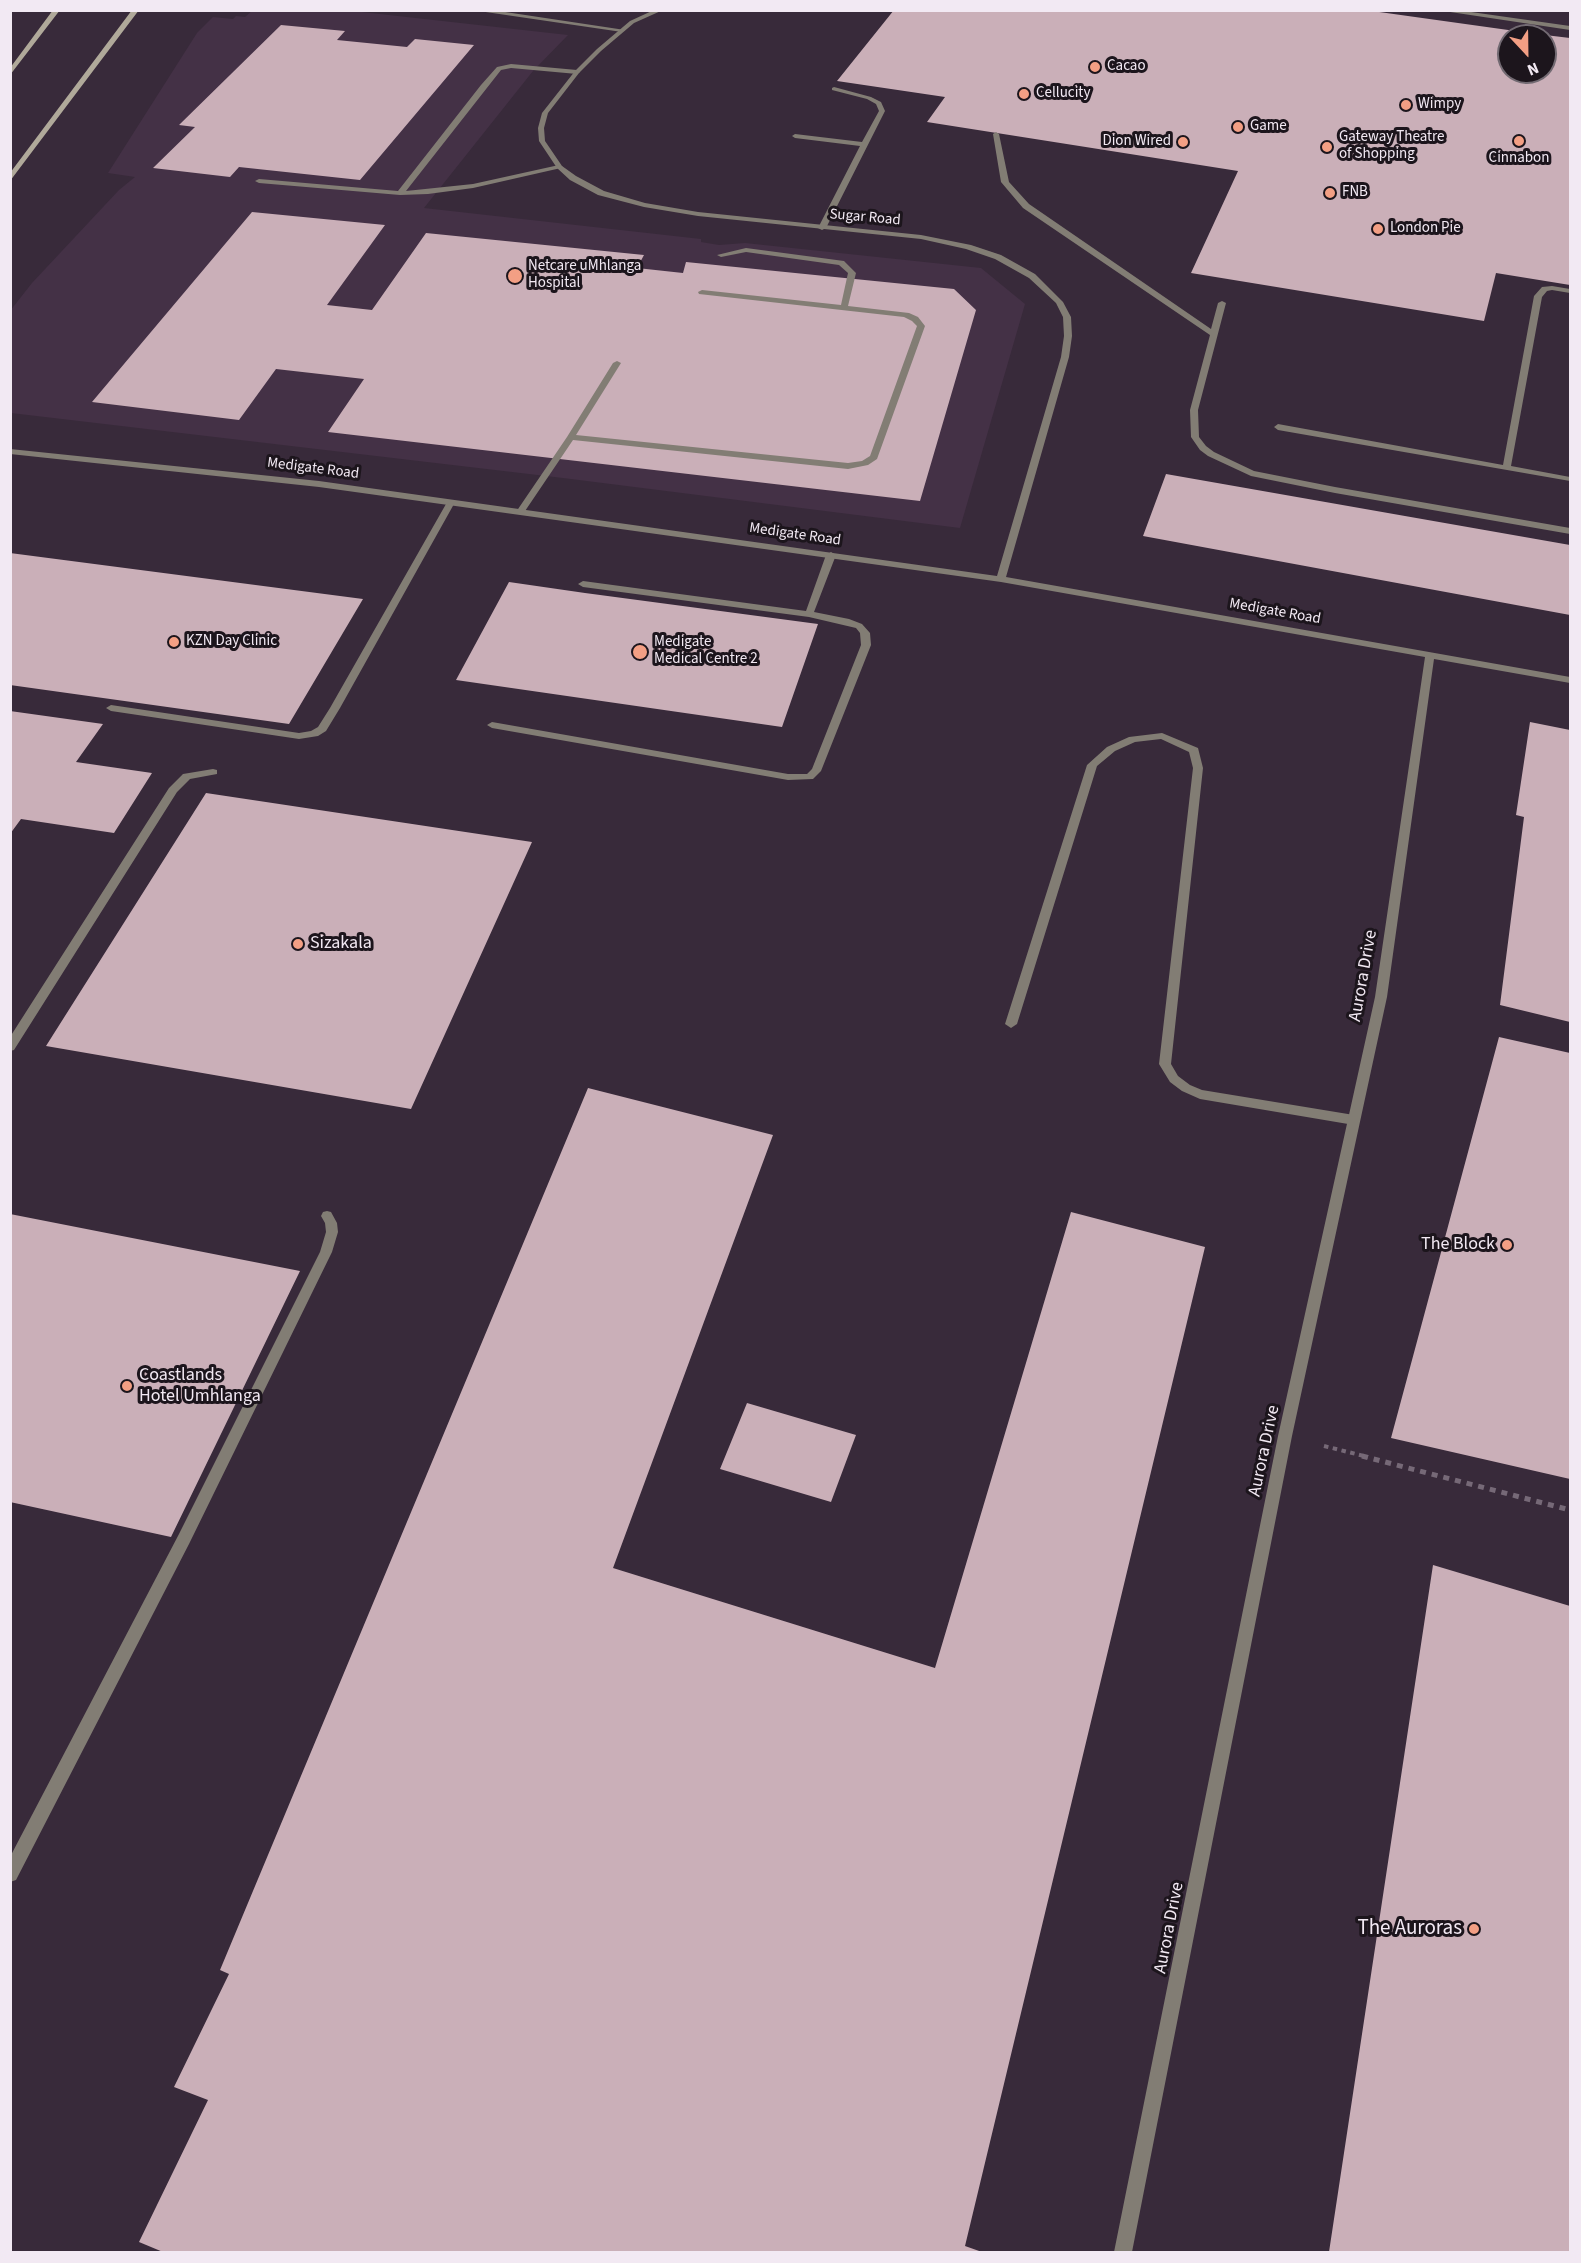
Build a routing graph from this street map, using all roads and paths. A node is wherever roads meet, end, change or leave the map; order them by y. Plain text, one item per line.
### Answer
1 (57, 10) edge
2 (136, 10) edge
3 (475, 10) edge
4 (537, 10) edge
5 (633, 10) edge
6 (660, 10) edge
7 (1440, 10) edge
8 (533, 17) junction
9 (632, 22) junction
10 (1570, 28) edge
11 (622, 30) junction
12 (577, 72) junction
13 (10, 73) edge
14 (834, 89) dead end
15 (996, 134) dead end
16 (795, 136) dead end
17 (866, 145) junction
18 (559, 167) junction
19 (10, 179) edge
20 (259, 181) dead end
21 (400, 193) junction
22 (822, 228) junction
23 (721, 255) dead end
24 (1570, 291) edge
25 (702, 292) dead end
26 (1222, 303) dead end
27 (844, 308) junction
28 (1213, 334) junction
29 (617, 363) dead end
30 (1278, 427) dead end
31 (571, 437) junction
32 (10, 451) edge
33 (1506, 467) junction
34 (1570, 479) edge
35 (450, 504) junction
36 (520, 512) junction
37 (1570, 531) edge
38 (831, 555) junction
39 (1001, 579) junction
40 (583, 584) dead end
41 (809, 614) junction
42 (1430, 655) junction
43 (1570, 680) edge
44 (111, 708) dead end
45 (492, 725) dead end
46 (213, 772) dead end
47 (1011, 1024) dead end
48 (10, 1047) edge
49 (1354, 1120) junction
50 (327, 1216) dead end
51 (1286, 1436) junction
52 (1570, 1510) edge
53 (10, 1874) edge
54 (1123, 2253) edge

1 - 13 main road
2 - 19 main road
3 - 8 street
4 - 8 street
5 - 9 street
6 - 9 street, Sugar Road
7 - 10 street
8 - 11 street
9 - 11 street, Sugar Road
11 - 12 street, Sugar Road
12 - 18 street, Sugar Road
12 - 21 street
14 - 17 street
15 - 28 street
16 - 17 street
17 - 22 street
18 - 21 street
18 - 22 street, Sugar Road
20 - 21 street
22 - 39 street, Sugar Road
23 - 27 street
24 - 33 street
25 - 27 street
26 - 28 street
27 - 31 street
28 - 37 street
29 - 31 street
30 - 33 street
31 - 36 street
32 - 35 street, Medigate Road
33 - 34 street
35 - 36 street, Medigate Road
35 - 44 street
36 - 38 street, Medigate Road
38 - 39 street, Medigate Road
38 - 41 street
39 - 42 street, Medigate Road
40 - 41 street
41 - 45 street
42 - 43 street, Medigate Road
42 - 49 street, Aurora Drive
46 - 48 street
47 - 49 street
49 - 51 street, Aurora Drive
50 - 53 street
51 - 52 path
51 - 54 street, Aurora Drive

